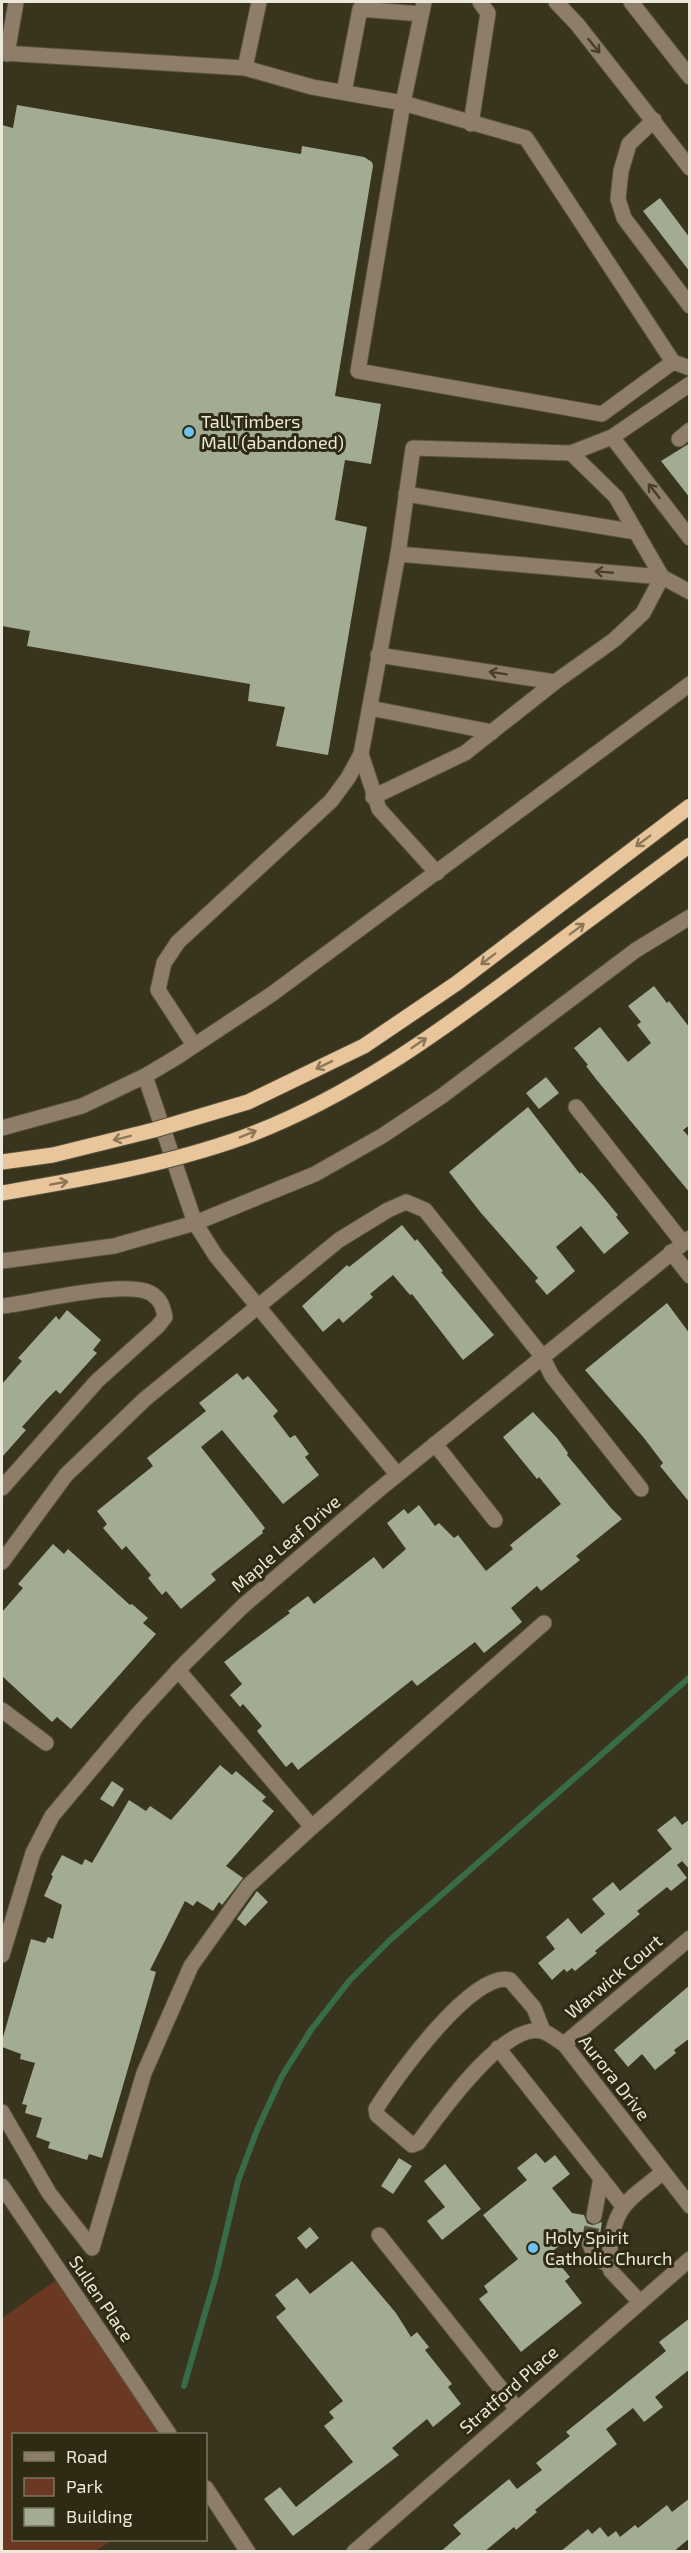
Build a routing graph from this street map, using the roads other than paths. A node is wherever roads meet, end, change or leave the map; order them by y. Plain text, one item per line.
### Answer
1 (16, 2) edge
2 (259, 2) edge
3 (480, 2) edge
4 (556, 2) edge
5 (631, 2) edge
6 (423, 8) edge
7 (4, 54) edge
8 (245, 68) junction
9 (690, 77) edge
10 (344, 92) junction
11 (403, 104) junction
12 (654, 120) junction
13 (471, 124) junction
14 (690, 168) edge
15 (690, 306) edge
16 (674, 362) junction
17 (690, 368) edge
18 (690, 384) edge
19 (612, 437) junction
20 (571, 453) junction
21 (406, 494) junction
22 (636, 532) junction
23 (690, 538) edge
24 (398, 554) junction
25 (662, 577) junction
26 (690, 592) edge
27 (378, 655) junction
28 (555, 682) junction
29 (690, 684) edge
30 (370, 708) junction
31 (492, 732) junction
32 (362, 754) junction
33 (373, 797) junction
34 (690, 806) edge
35 (690, 845) edge
36 (437, 873) junction
37 (690, 917) edge
38 (194, 1045) junction
39 (145, 1076) junction
40 (576, 1107) dead end
41 (2, 1128) edge
42 (2, 1162) edge
43 (2, 1193) edge
44 (195, 1223) junction
45 (681, 1244) edge
46 (2, 1261) edge
47 (690, 1276) edge
48 (2, 1306) edge
49 (256, 1306) junction
50 (542, 1356) junction
51 (435, 1444) junction
52 (397, 1474) junction
53 (2, 1488) edge
54 (641, 1489) dead end
55 (495, 1520) dead end
56 (2, 1562) edge
57 (544, 1623) dead end
58 (178, 1670) junction
59 (2, 1710) edge
60 (45, 1743) dead end
61 (312, 1827) junction
62 (690, 1938) edge
63 (2, 1955) edge
64 (543, 2031) junction
65 (564, 2044) junction
66 (498, 2048) junction
67 (2, 2112) edge
68 (663, 2172) junction
69 (601, 2178) junction
70 (2, 2186) edge
71 (623, 2206) junction
72 (690, 2206) edge
73 (594, 2216) tunnel mouth
74 (379, 2235) dead end
75 (589, 2242) dead end
76 (690, 2259) edge
77 (609, 2265) junction
78 (640, 2302) junction
79 (518, 2409) junction
80 (168, 2433) edge
81 (207, 2490) edge
82 (248, 2552) edge
83 (354, 2552) edge

1 - 7 street
2 - 8 street
3 - 13 street
4 -> 12 street
5 - 9 street
6 - 10 street
6 - 11 street
7 - 8 street
8 - 10 street
10 - 11 street
11 - 13 street
11 - 16 street
12 - 14 street
12 - 15 street
13 - 16 street
16 - 17 street
18 - 19 street
19 - 20 street
23 -> 19 street
20 - 21 street
20 - 22 street
21 - 22 street
21 - 24 street
22 - 25 street
25 -> 24 street
24 - 27 street
25 - 26 street
25 - 28 street
28 -> 27 street
27 - 30 street
28 - 31 street
29 - 36 street
30 - 31 street
30 - 32 street
31 - 33 street
32 - 33 street
32 - 38 street
33 - 36 street
34 -> 42 main road, bridge
43 -> 35 main road, bridge
36 - 38 street
37 - 44 street
38 - 39 street
39 - 41 street
39 - 44 street
40 - 45 street
44 - 46 street
44 - 49 street
45 - 47 street
45 - 50 street, Maple Leaf Drive
48 - 53 street
49 - 50 street
49 - 52 street
49 - 56 street
50 - 51 street, Maple Leaf Drive
50 - 54 street
51 - 52 street, Maple Leaf Drive
51 - 55 street
52 - 58 street, Maple Leaf Drive
57 - 61 street
58 - 61 street
58 - 63 street, Maple Leaf Drive
59 - 60 street
61 - 67 street
62 - 65 street, Warwick Court
64 - 65 street, Aurora Drive
64 - 66 street
64 - 66 street
65 - 68 street, Aurora Drive
66 - 69 street
68 - 71 street
68 - 72 street, Aurora Drive
69 - 71 street
69 - 73 street
70 - 80 street, Sullen Place
71 - 77 street
74 - 79 street
75 - 77 street
76 - 78 street, Stratford Place
77 - 78 street
78 - 79 street, Stratford Place
79 - 83 street, Stratford Place
81 - 82 street

